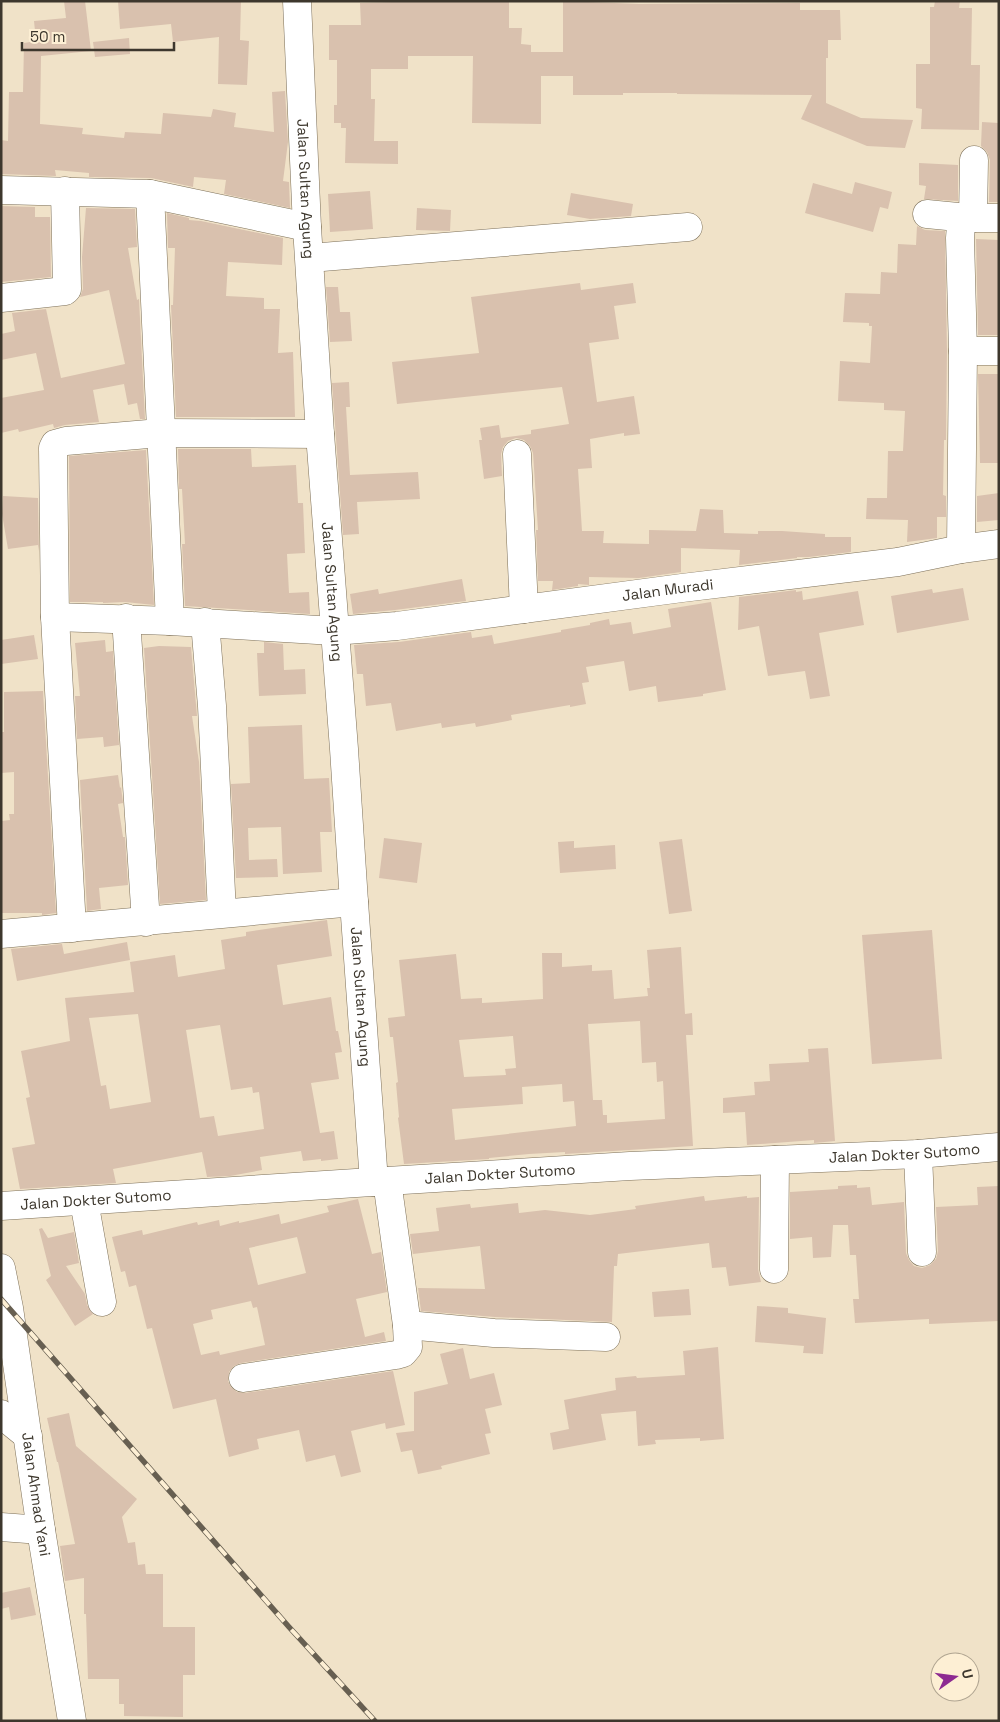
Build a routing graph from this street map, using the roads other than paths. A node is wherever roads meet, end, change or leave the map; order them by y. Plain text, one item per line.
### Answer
1 (297, 1) edge
2 (974, 160) dead end
3 (1, 190) edge
4 (65, 191) junction
5 (150, 194) junction
6 (927, 214) dead end
7 (980, 218) edge
8 (688, 226) dead end
9 (307, 227) junction
10 (310, 258) junction
11 (1, 298) edge
12 (962, 351) junction
13 (999, 351) edge
14 (160, 433) junction
15 (320, 434) junction
16 (517, 454) dead end
17 (999, 544) edge
18 (961, 549) junction
19 (524, 609) junction
20 (55, 618) junction
21 (126, 618) junction
22 (170, 620) junction
23 (205, 622) junction
24 (334, 631) junction
25 (354, 902) junction
26 (222, 914) junction
27 (146, 922) junction
28 (72, 928) junction
29 (4, 934) edge
30 (999, 1147) edge
31 (918, 1154) junction
32 (775, 1160) junction
33 (381, 1181) junction
34 (84, 1201) junction
35 (8, 1205) edge
36 (922, 1252) dead end
37 (774, 1270) dead end
38 (2, 1277) edge
39 (102, 1302) dead end
40 (407, 1325) junction
41 (7, 1328) edge
42 (606, 1337) dead end
43 (243, 1378) dead end
44 (1, 1414) edge
45 (28, 1436) junction
46 (1, 1527) edge
47 (41, 1530) junction
48 (72, 1721) edge

1 - 9 street, Jalan Sultan Agung
2 - 7 street
3 - 4 street
4 - 5 street
4 - 11 street
5 - 9 street
5 - 14 street
6 - 7 street
7 - 12 street
8 - 10 street
9 - 10 street, Jalan Sultan Agung
10 - 15 street, Jalan Sultan Agung
12 - 13 street
12 - 18 street
14 - 15 street
14 - 20 street
14 - 22 street
15 - 24 street, Jalan Sultan Agung
16 - 19 street
17 - 18 street, Jalan Muradi
18 - 19 street, Jalan Muradi
19 - 24 street, Jalan Muradi
20 - 21 street, Jalan Muradi
20 - 28 street
21 - 22 street, Jalan Muradi
21 - 27 street
22 - 23 street, Jalan Muradi
23 - 24 street, Jalan Muradi
23 - 26 street
24 - 25 street, Jalan Sultan Agung
25 - 26 street
25 - 33 street, Jalan Sultan Agung
26 - 27 street
27 - 28 street
28 - 29 street
30 - 31 street, Jalan Dokter Sutomo
31 - 32 street, Jalan Dokter Sutomo
31 - 36 street
32 - 33 street, Jalan Dokter Sutomo
32 - 37 street
33 - 34 street, Jalan Dokter Sutomo
33 - 40 street, Jalan Sultan Agung
34 - 35 street, Jalan Dokter Sutomo
34 - 39 street
38 - 41 street, Jalan Ahmad Yani
40 - 42 street
40 - 43 street, Jalan Sultan Agung
41 - 45 street, Jalan Ahmad Yani
44 - 45 street
45 - 47 street, Jalan Ahmad Yani
46 - 47 street
47 - 48 street, Jalan Ahmad Yani

